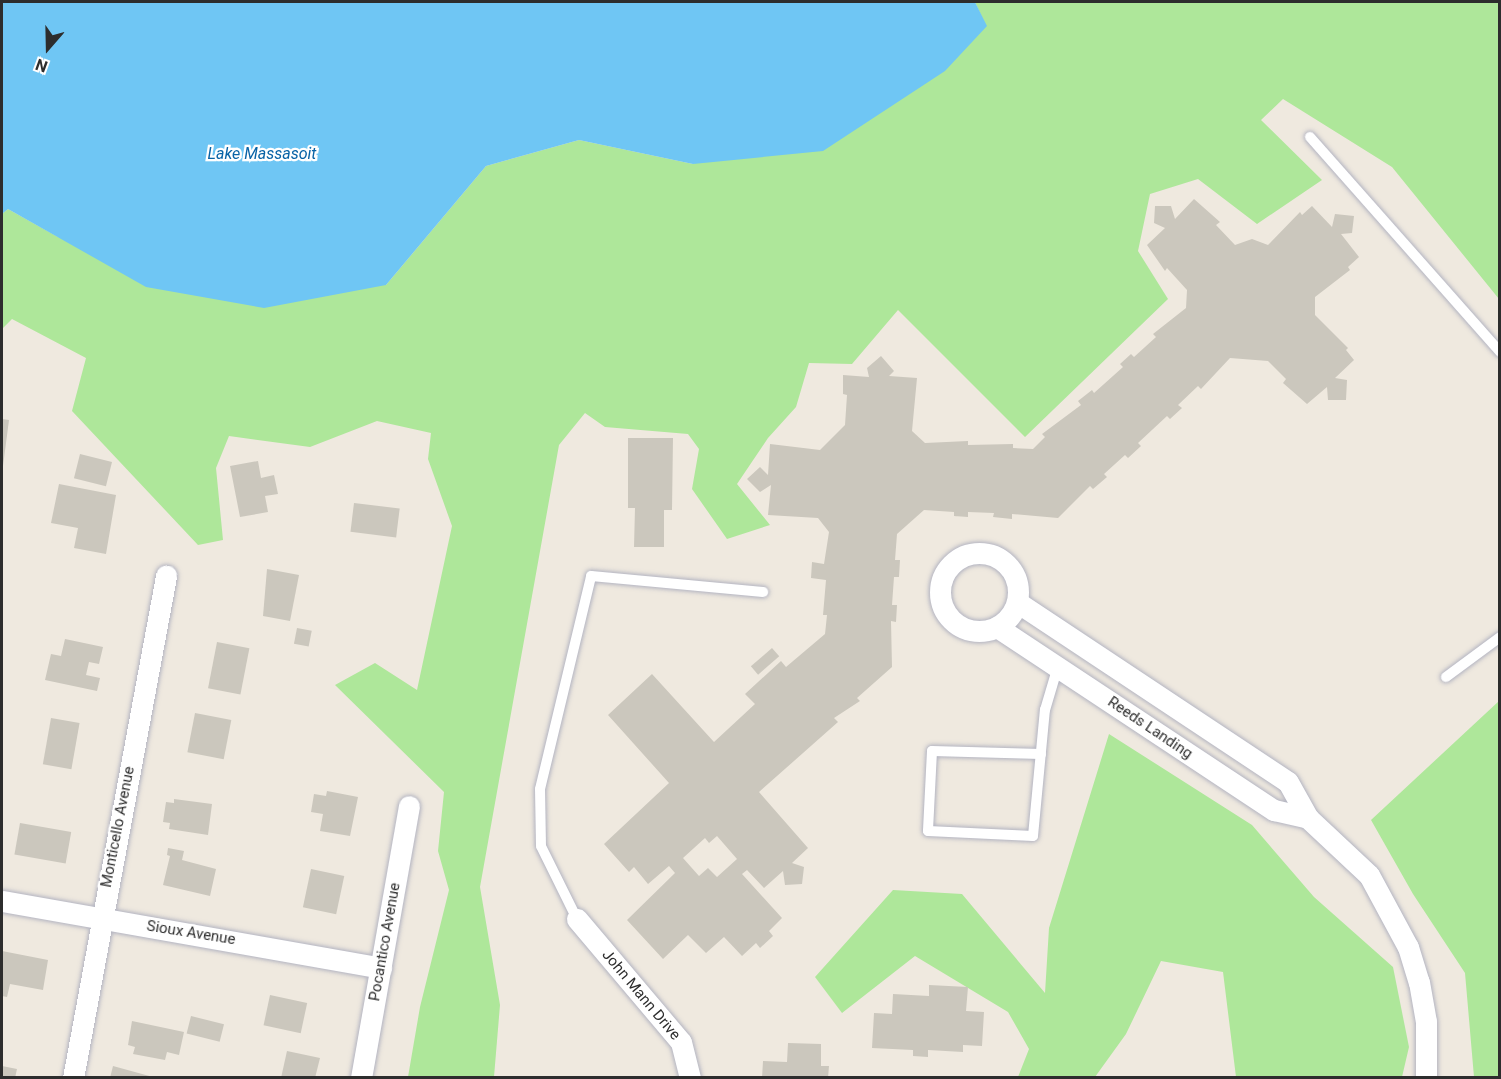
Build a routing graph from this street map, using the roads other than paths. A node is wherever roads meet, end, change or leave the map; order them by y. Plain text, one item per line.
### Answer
1 (1310, 136) dead end
2 (1500, 352) edge
3 (166, 576) dead end
4 (763, 592) dead end
5 (1017, 602) junction
6 (997, 627) junction
7 (1500, 637) edge
8 (1075, 641) junction
9 (1058, 666) junction
10 (1446, 677) dead end
11 (1041, 754) junction
12 (409, 806) dead end
13 (1308, 818) junction
14 (2, 901) edge
15 (100, 919) junction
16 (577, 919) joint
17 (381, 968) junction
18 (73, 1077) edge
19 (361, 1077) edge
20 (690, 1077) edge
21 (1426, 1077) edge

1 - 2 lane
3 - 15 street, Monticello Avenue
4 - 16 lane
5 - 6 street
5 - 6 street
5 - 8 street, Reeds Landing
6 - 9 street, Reeds Landing
7 - 10 lane
8 - 9 street
8 - 13 street, Reeds Landing
9 - 11 lane
9 - 13 street, Reeds Landing
11 - 11 lane
12 - 17 street, Pocantico Avenue
13 - 21 street, Reeds Landing
14 - 15 street, Sioux Avenue
15 - 17 street, Sioux Avenue
15 - 18 street, Monticello Avenue
16 - 20 street, John Mann Drive
17 - 19 street, Pocantico Avenue

